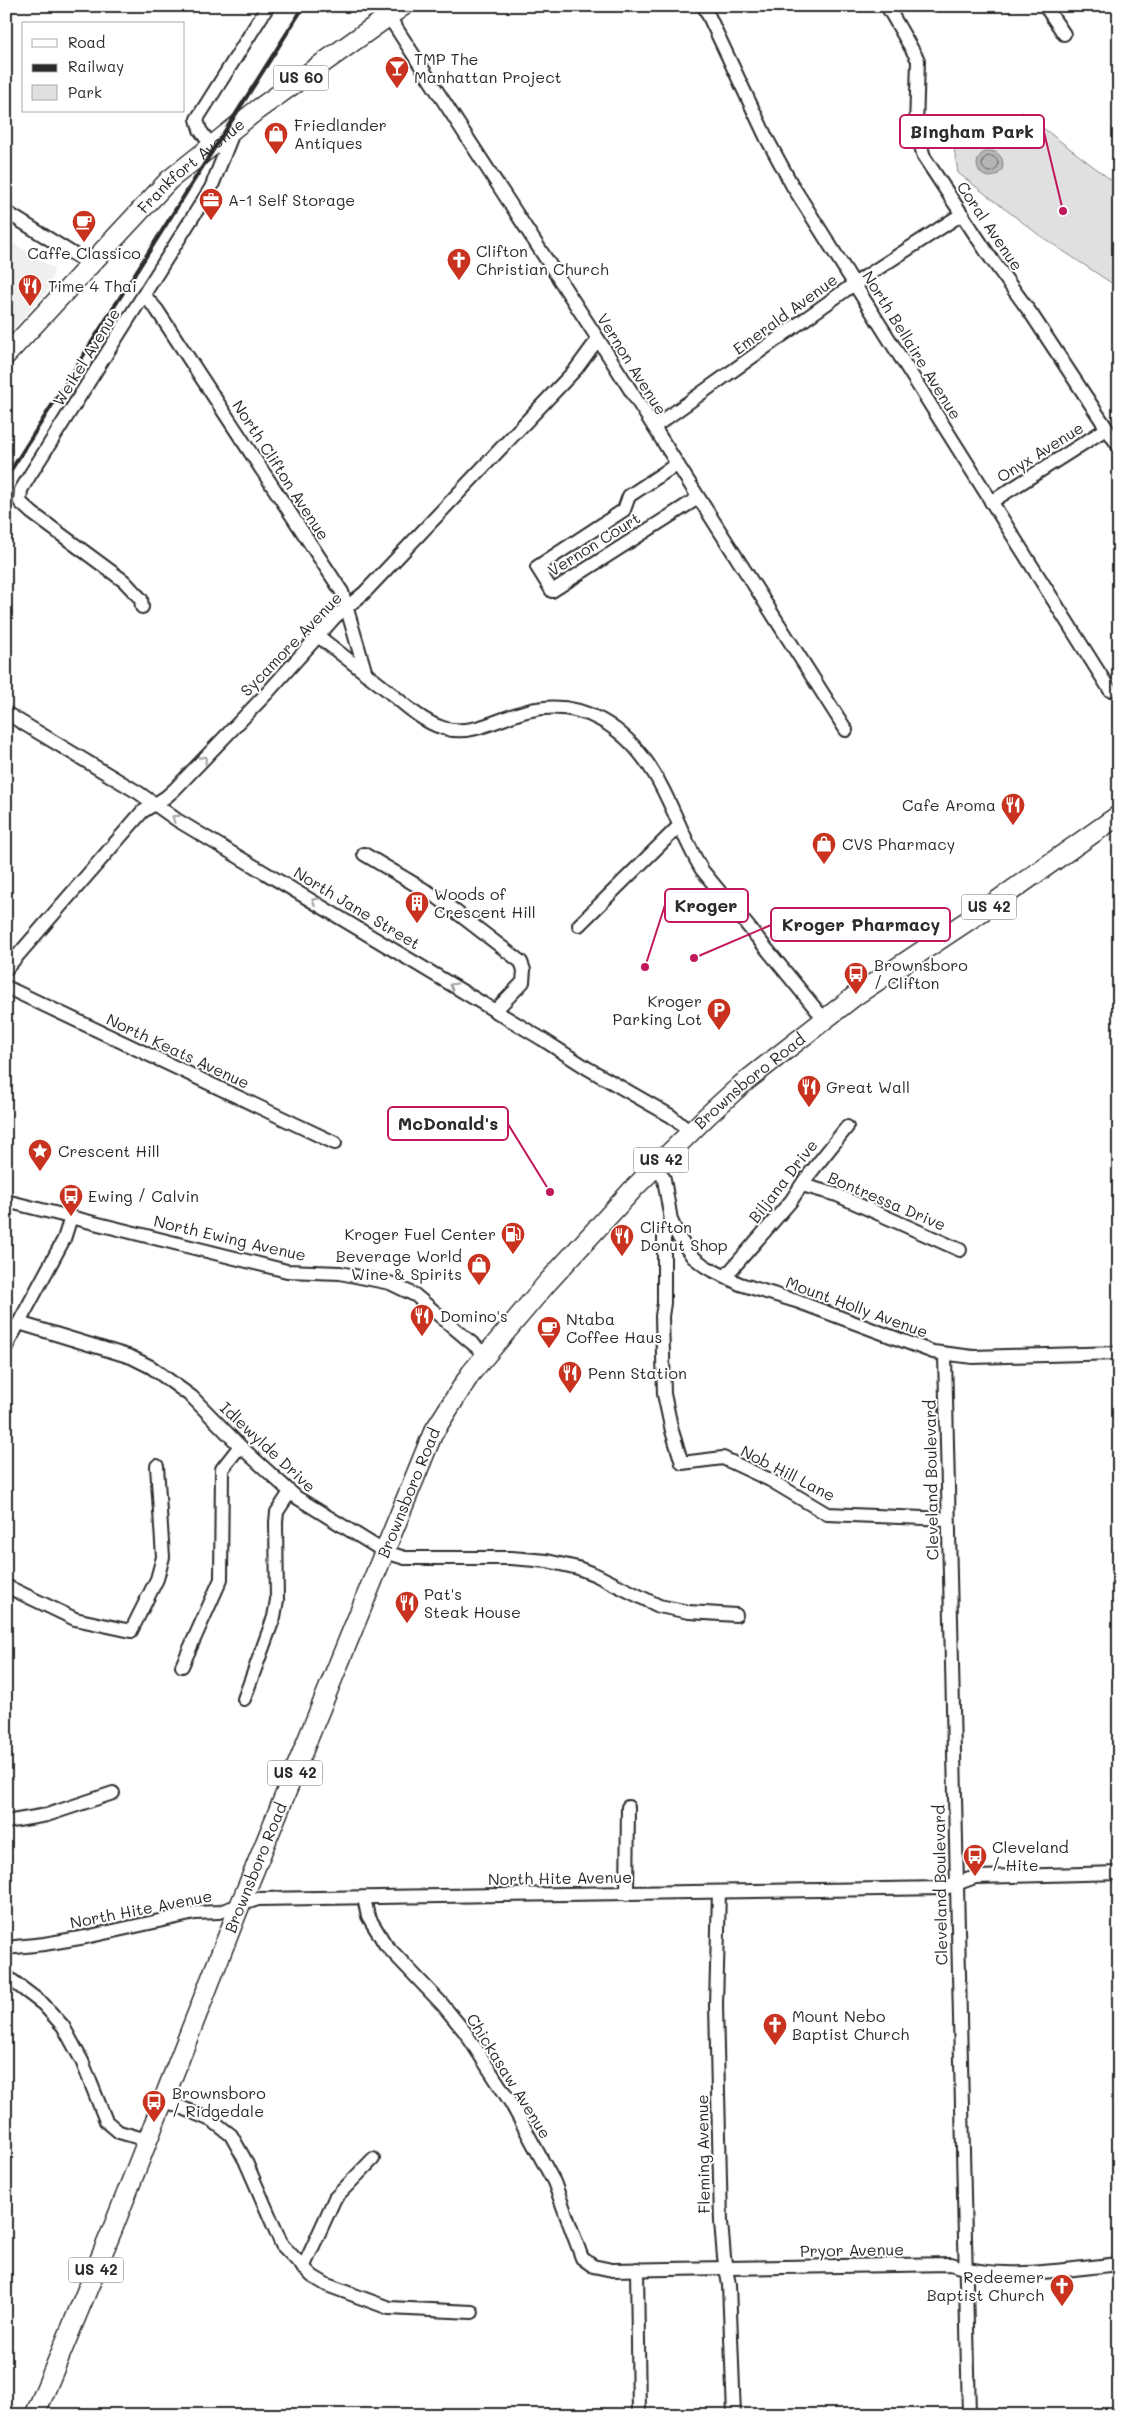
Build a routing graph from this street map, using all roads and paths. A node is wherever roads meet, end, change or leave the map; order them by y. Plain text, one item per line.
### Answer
1 (268, 6) edge
2 (704, 6) edge
3 (886, 6) edge
4 (1045, 6) edge
5 (396, 11) edge
6 (1064, 34) dead end
7 (235, 127) junction
8 (211, 145) junction
9 (6, 212) edge
10 (962, 214) junction
11 (91, 265) junction
12 (854, 284) junction
13 (144, 295) junction
14 (598, 339) junction
15 (6, 355) edge
16 (654, 427) junction
17 (1106, 429) junction
18 (1119, 447) edge
19 (677, 464) junction
20 (698, 498) junction
21 (991, 502) junction
22 (142, 607) dead end
23 (348, 608) junction
24 (318, 636) junction
25 (366, 674) junction
26 (1110, 690) dead end
27 (6, 713) edge
28 (846, 730) dead end
29 (156, 804) junction
30 (1119, 815) edge
31 (678, 827) junction
32 (364, 854) dead end
33 (580, 925) dead end
34 (6, 968) edge
35 (6, 987) edge
36 (495, 1011) junction
37 (824, 1019) junction
38 (847, 1128) dead end
39 (690, 1132) junction
40 (335, 1143) dead end
41 (656, 1165) junction
42 (802, 1185) junction
43 (6, 1201) edge
44 (71, 1217) junction
45 (672, 1220) junction
46 (960, 1250) dead end
47 (724, 1277) junction
48 (19, 1323) junction
49 (6, 1348) edge
50 (1119, 1353) edge
51 (486, 1355) junction
52 (945, 1355) junction
53 (240, 1446) junction
54 (157, 1466) dead end
55 (290, 1492) junction
56 (948, 1519) junction
57 (386, 1552) junction
58 (6, 1586) edge
59 (736, 1615) dead end
60 (182, 1666) dead end
61 (244, 1700) dead end
62 (113, 1793) dead end
63 (628, 1807) dead end
64 (6, 1822) edge
65 (1119, 1873) edge
66 (957, 1883) junction
67 (719, 1892) junction
68 (627, 1894) junction
69 (364, 1898) junction
70 (240, 1905) junction
71 (6, 1948) edge
72 (6, 1976) edge
73 (164, 2100) junction
74 (147, 2140) junction
75 (373, 2159) dead end
76 (586, 2262) joint
77 (1119, 2264) edge
78 (303, 2268) junction
79 (726, 2268) junction
80 (637, 2269) junction
81 (966, 2269) junction
82 (472, 2312) dead end
83 (35, 2415) edge
84 (639, 2415) edge
85 (734, 2415) edge
86 (969, 2415) edge

1 - 8 street
2 - 12 street, North Bellaire Avenue
3 - 10 street, Coral Avenue
4 - 6 street
5 - 7 main road, Frankfort Avenue / US 60
5 - 14 street, Vernon Avenue
7 - 8 main road, Frankfort Avenue / US 60
7 - 13 street, Weikel Avenue
8 - 11 main road, Frankfort Avenue / US 60
9 - 11 street
10 - 12 street, Emerald Avenue
10 - 17 street, Coral Avenue
11 - 15 main road, Frankfort Avenue / US 60
12 - 16 street, Emerald Avenue
12 - 21 street, North Bellaire Avenue
13 - 22 street, Weikel Avenue
13 - 23 street, North Clifton Avenue
14 - 16 street, Vernon Avenue
14 - 23 street, Sycamore Avenue
16 - 19 street, Vernon Avenue
17 - 18 street, Coral Avenue
17 - 21 street, Onyx Avenue
19 - 20 street, Vernon Avenue
19 - 20 street, Vernon Court
20 - 28 street, Vernon Avenue
21 - 26 street, North Bellaire Avenue
23 - 24 street, Sycamore Avenue
23 - 25 street, North Clifton Avenue
24 - 25 street
29 -> 24 street, Sycamore Avenue
25 - 31 street
27 - 29 street, North Jane Street
29 - 34 street, Sycamore Avenue
36 -> 29 street, North Jane Street
30 - 37 main road, Brownsboro Road / US 42
31 - 33 street
31 - 37 street
32 - 36 street
35 - 40 street, North Keats Avenue
36 - 39 street, North Jane Street
37 - 39 main road, Brownsboro Road / US 42
38 - 42 street, Biljana Drive
39 - 41 main road, Brownsboro Road / US 42
41 - 45 street, Mount Holly Avenue
41 - 51 main road, Brownsboro Road / US 42
42 - 46 street, Bontressa Drive
42 - 47 street, Biljana Drive
43 - 44 street, North Ewing Avenue
44 - 48 street
44 - 51 street, North Ewing Avenue
45 - 47 street, Mount Holly Avenue
45 - 56 street, Nob Hill Lane
47 - 52 street, Mount Holly Avenue
48 - 49 street
48 - 53 street, Idlewylde Drive
50 - 52 street, Mount Holly Avenue
51 - 57 main road, Brownsboro Road / US 42
52 - 56 street, Cleveland Boulevard
53 - 55 street, Idlewylde Drive
53 - 60 street
54 - 58 street
55 - 57 street, Idlewylde Drive
55 - 61 street
56 - 66 street, Cleveland Boulevard
57 - 59 street, Idlewylde Drive
57 - 70 main road, Brownsboro Road / US 42
62 - 64 street
63 - 68 street
65 - 66 street, North Hite Avenue
66 - 67 street, North Hite Avenue
66 - 81 street, Cleveland Boulevard
67 - 68 street, North Hite Avenue
67 - 79 street, Fleming Avenue
68 - 69 street, North Hite Avenue
69 - 70 street, North Hite Avenue
69 - 76 street, Chickasaw Avenue
70 - 71 street, North Hite Avenue
70 - 73 main road, Brownsboro Road / US 42
72 - 74 street
73 - 74 main road, Brownsboro Road / US 42
73 - 78 street
74 - 83 main road, Brownsboro Road / US 42
75 - 78 street
76 - 80 street, Pryor Avenue
77 - 81 street, Pryor Avenue
78 - 82 street
79 - 80 street, Pryor Avenue
79 - 81 street, Pryor Avenue
79 - 85 street, Fleming Avenue
80 - 84 street
81 - 86 street, Cleveland Boulevard

